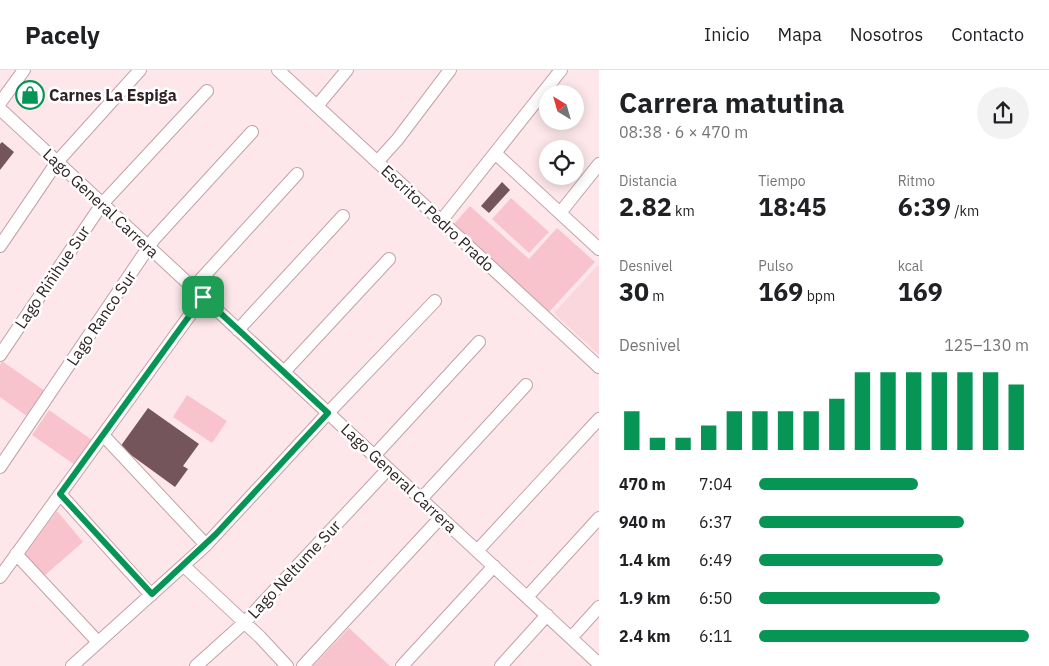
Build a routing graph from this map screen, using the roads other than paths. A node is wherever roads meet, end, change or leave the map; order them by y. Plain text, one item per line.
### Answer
1 (24, 70) edge
2 (140, 70) edge
3 (278, 70) edge
4 (346, 70) edge
5 (450, 70) edge
6 (561, 70) edge
7 (207, 91) dead end
8 (0, 103) edge
9 (317, 106) junction
10 (0, 109) edge
11 (252, 132) dead end
12 (495, 153) junction
13 (57, 162) junction
14 (377, 162) junction
15 (599, 164) edge
16 (297, 174) dead end
17 (102, 204) junction
18 (560, 213) junction
19 (343, 216) dead end
20 (441, 221) junction
21 (0, 246) edge
22 (149, 247) junction
23 (599, 249) edge
24 (389, 258) dead end
25 (193, 288) junction
26 (203, 297) junction
27 (435, 301) dead end
28 (238, 330) junction
29 (479, 342) dead end
30 (0, 354) edge
31 (599, 367) edge
32 (284, 372) junction
33 (526, 385) dead end
34 (328, 413) junction
35 (599, 419) edge
36 (103, 435) junction
37 (374, 456) junction
38 (0, 467) edge
39 (388, 468) junction
40 (60, 494) junction
41 (421, 499) junction
42 (441, 518) junction
43 (599, 518) edge
44 (206, 545) junction
45 (477, 551) junction
46 (16, 554) junction
47 (184, 566) junction
48 (494, 566) junction
49 (0, 577) edge
50 (152, 594) junction
51 (527, 597) junction
52 (599, 607) edge
53 (547, 615) junction
54 (245, 622) junction
55 (571, 638) junction
56 (98, 642) junction
57 (599, 664) edge
58 (72, 666) edge
59 (196, 666) edge
60 (287, 666) edge
61 (303, 666) edge
62 (402, 666) edge
63 (501, 666) edge

1 - 8 street
2 - 13 street
3 - 9 street, Escritor Pedro Prado
4 - 9 street
5 - 14 street
6 - 12 street
7 - 17 street, Lago Riñihue Sur
9 - 14 street, Escritor Pedro Prado
10 - 13 street, Lago General Carrera
11 - 22 street, Lago Ranco Sur
12 - 18 street
12 - 20 street
13 - 17 street, Lago General Carrera
13 - 21 street
14 - 20 street, Escritor Pedro Prado
15 - 18 street
16 - 25 street
17 - 22 street, Lago General Carrera
17 - 30 street, Lago Riñihue Sur
18 - 23 street
19 - 28 street
20 - 31 street, Escritor Pedro Prado
22 - 25 street, Lago General Carrera
22 - 38 street, Lago Ranco Sur
24 - 32 street
25 - 26 street, Lago General Carrera
26 - 28 street, Lago General Carrera
26 - 36 street
27 - 34 street
28 - 32 street, Lago General Carrera
29 - 37 street
32 - 34 street, Lago General Carrera
33 - 41 street
34 - 37 street, Lago General Carrera
34 - 44 street
35 - 45 street
36 - 40 street
36 - 44 street
37 - 39 street, Lago General Carrera
39 - 41 street, Lago General Carrera
39 - 54 street, Lago Neltume Sur
40 - 46 street
40 - 50 street
41 - 42 street, Lago General Carrera
42 - 45 street, Lago General Carrera
42 - 61 street
43 - 51 street
44 - 47 street
45 - 48 street, Lago General Carrera
46 - 49 street
46 - 56 street
47 - 50 street
47 - 54 street
48 - 51 street, Lago General Carrera
48 - 62 street
50 - 56 street
51 - 53 street, Lago General Carrera
52 - 55 street
53 - 55 street, Lago General Carrera
53 - 63 street
54 - 59 street, Lago Neltume Sur
54 - 60 street
55 - 57 street, Lago General Carrera
56 - 58 street

